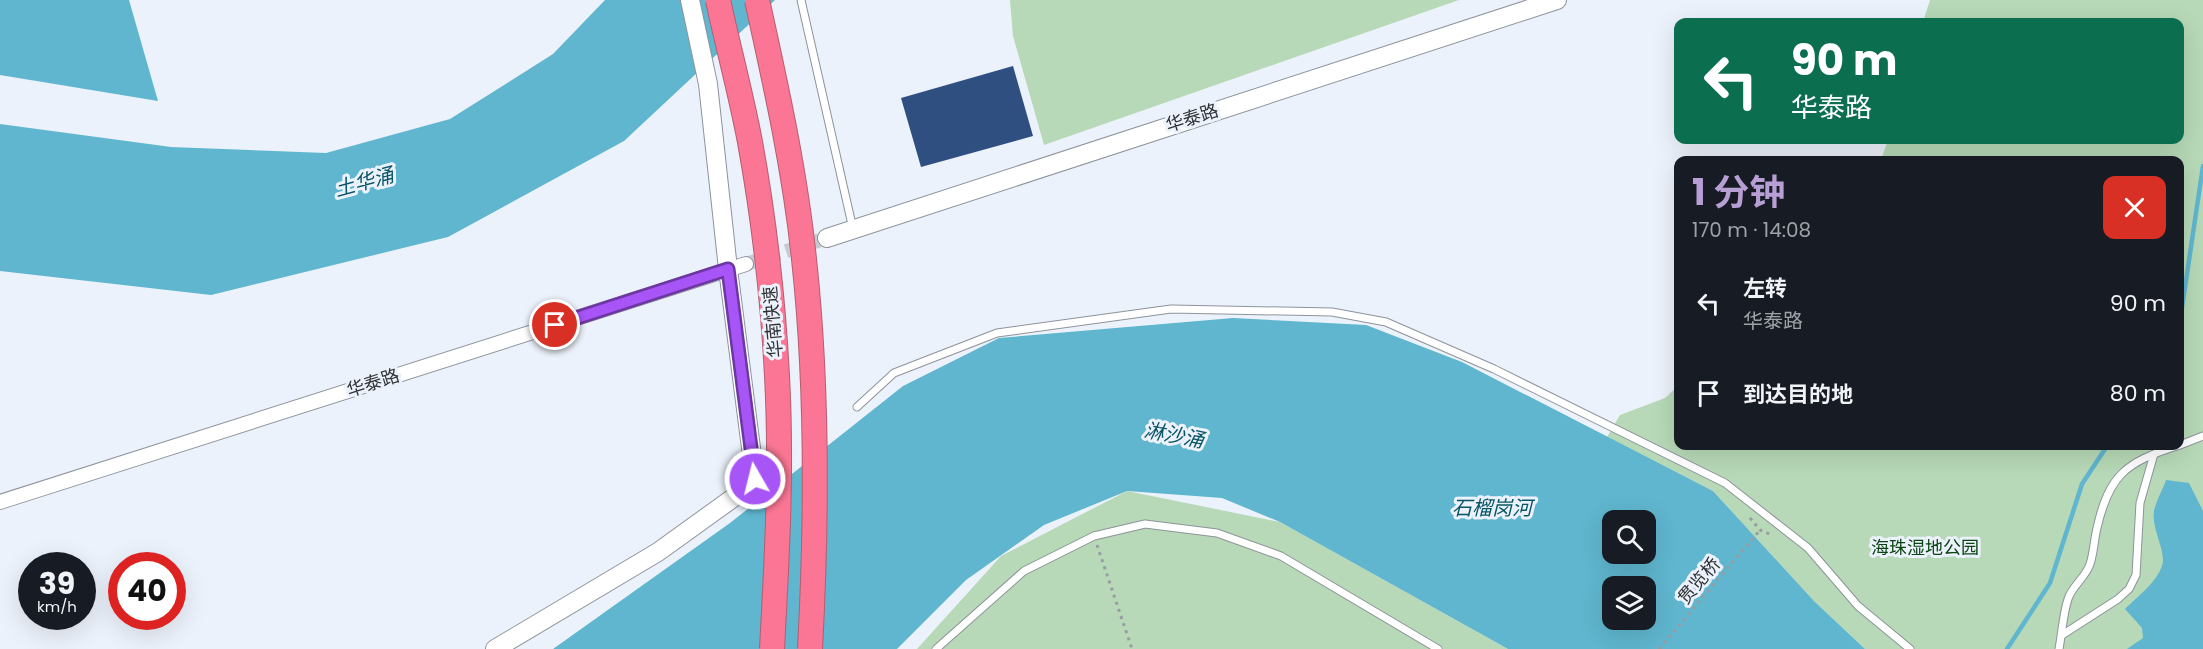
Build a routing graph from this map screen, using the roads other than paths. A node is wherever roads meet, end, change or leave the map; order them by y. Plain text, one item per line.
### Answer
1 (690, 0) edge
2 (718, 0) edge
3 (757, 0) edge
4 (801, 0) edge
5 (1557, 0) edge
6 (854, 229) junction
7 (827, 238) tunnel mouth
8 (746, 264) tunnel mouth
9 (728, 269) junction
10 (857, 407) dead end
11 (2203, 436) edge
12 (2184, 443) edge
13 (2165, 450) edge
14 (2154, 454) junction
15 (0, 502) edge
16 (2062, 635) junction
17 (495, 649) edge
18 (772, 649) edge
19 (810, 649) edge
20 (936, 649) edge
21 (1438, 649) edge
22 (1910, 649) edge
23 (2059, 649) edge

1 - 9 street
2 - 18 highway, 华南快速, bridge
3 - 19 highway, 华南快速, bridge
4 - 6 lane
5 - 6 street, 华泰路
6 - 7 street, 华泰路
8 - 9 street, 华泰路
9 - 15 street, 华泰路
9 - 17 street
10 - 22 lane
11 - 12 lane
13 - 14 lane
14 - 16 lane
14 - 16 lane
16 - 23 lane
20 - 21 lane

